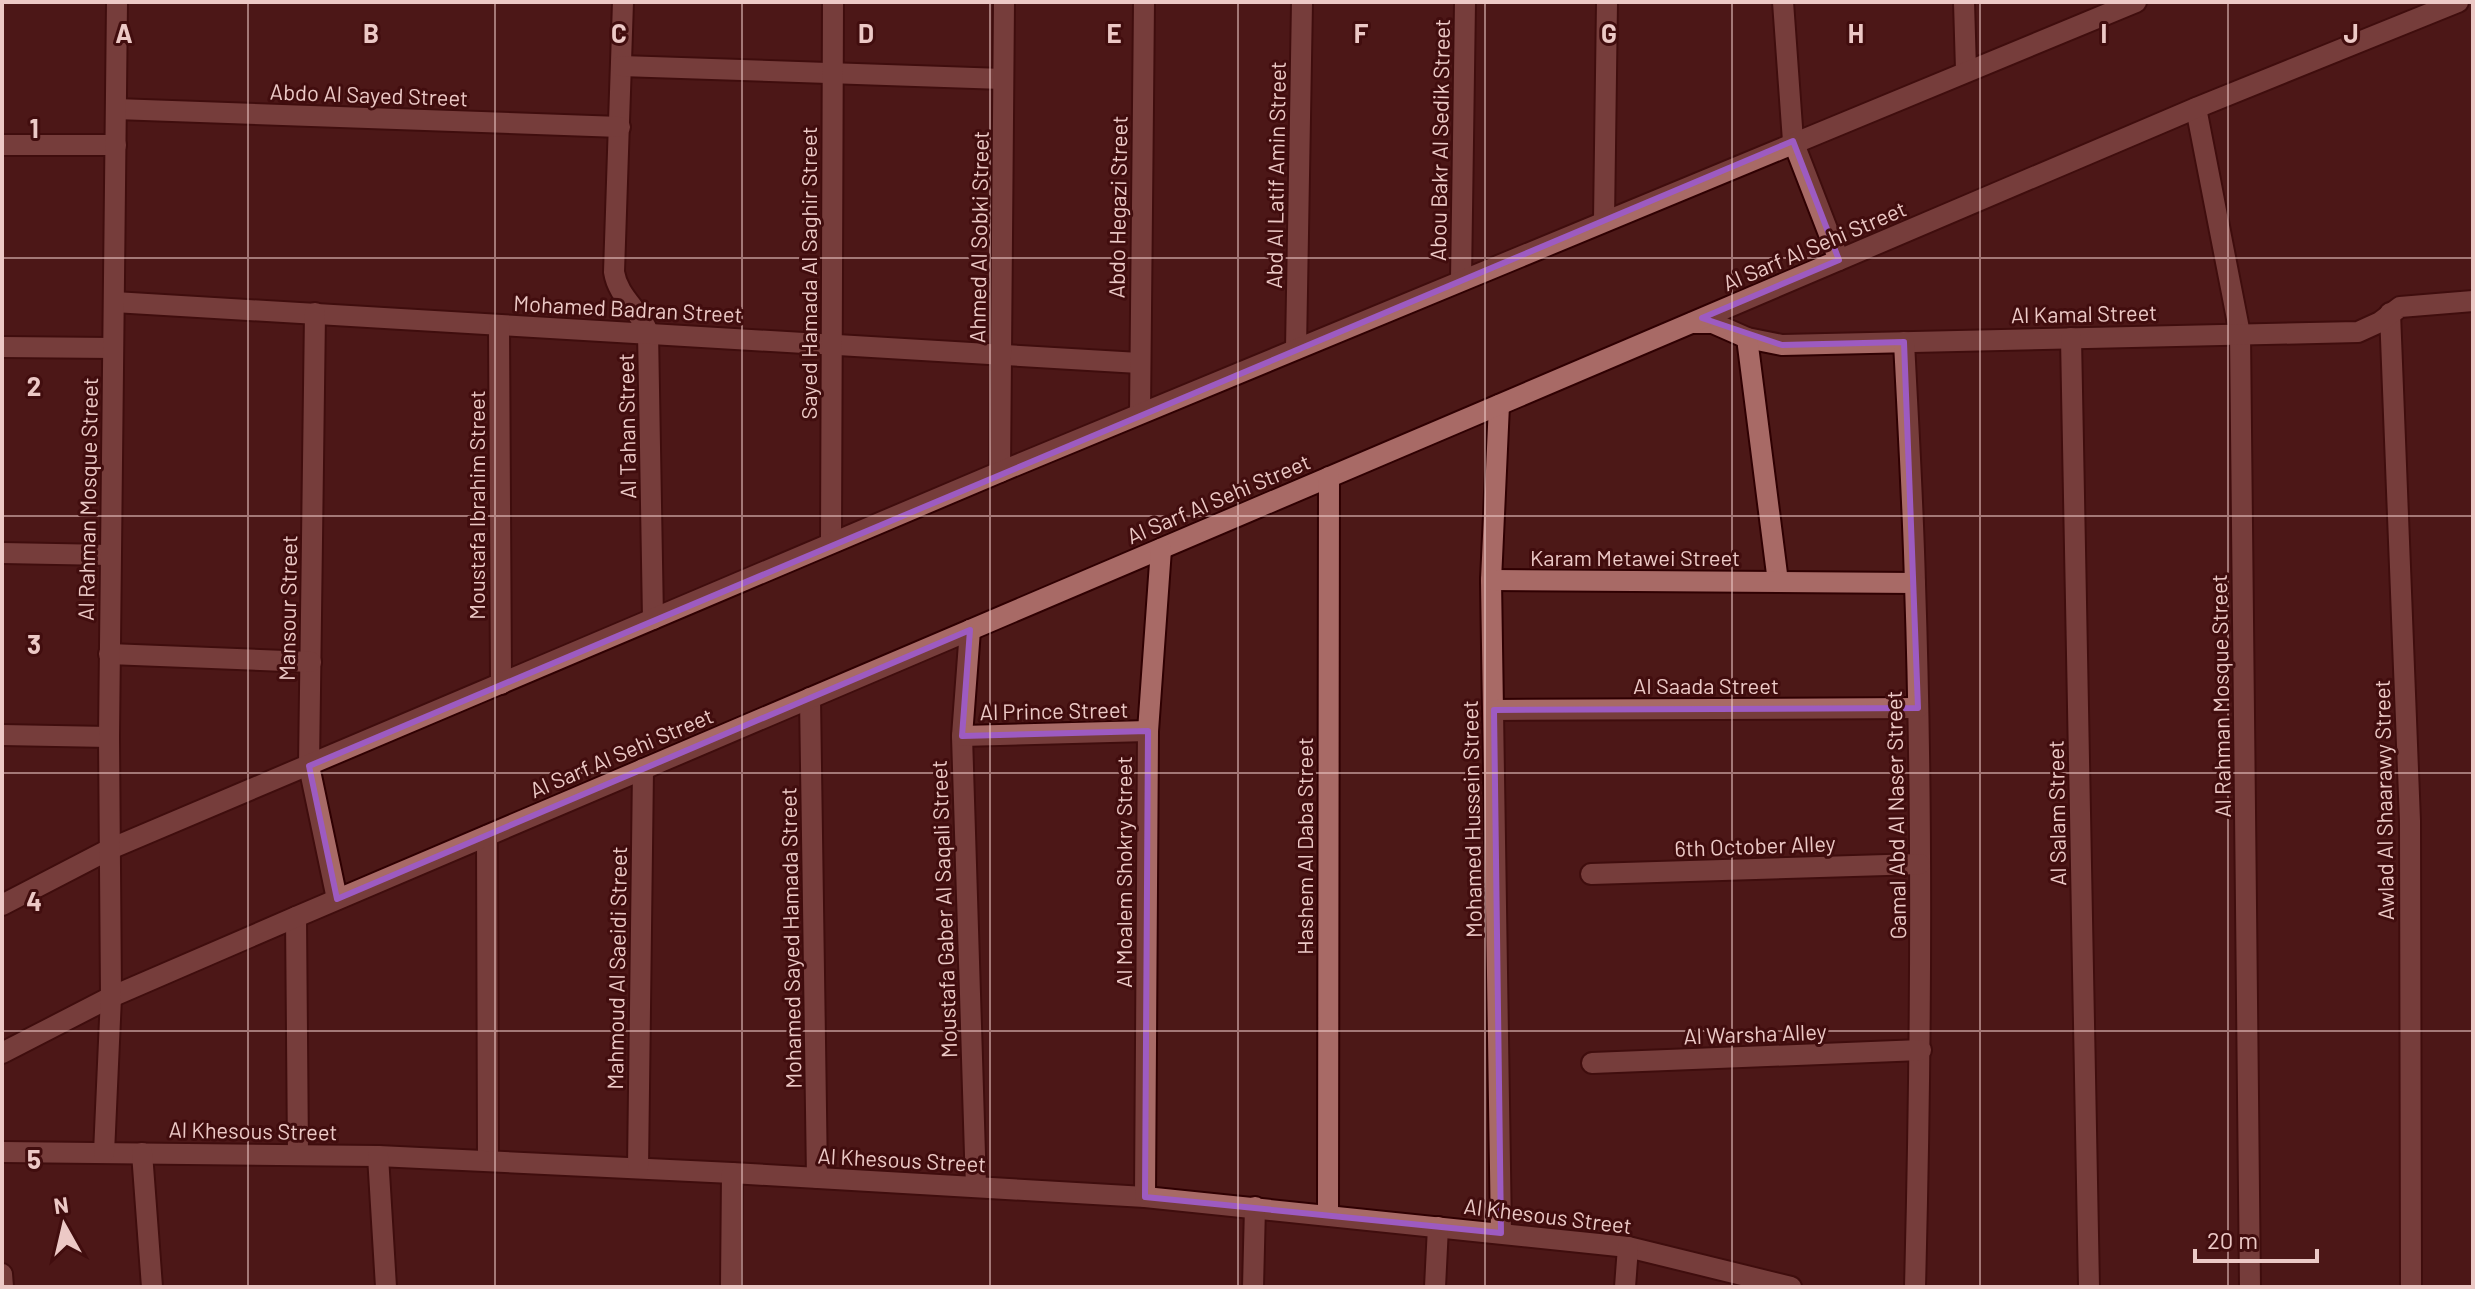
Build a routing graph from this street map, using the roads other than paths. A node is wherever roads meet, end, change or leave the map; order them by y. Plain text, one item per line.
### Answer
1 (117, 2) edge
2 (623, 2) edge
3 (833, 2) edge
4 (1004, 2) edge
5 (1144, 2) edge
6 (1302, 2) edge
7 (1465, 2) edge
8 (1607, 2) edge
9 (1783, 2) edge
10 (1964, 2) edge
11 (2136, 2) edge
12 (2458, 2) edge
13 (621, 66) junction
14 (1966, 70) junction
15 (833, 74) junction
16 (1003, 79) junction
17 (2196, 108) junction
18 (116, 109) junction
19 (620, 127) junction
20 (1793, 141) junction
21 (2, 145) edge
22 (116, 145) junction
23 (1604, 220) junction
24 (1839, 260) junction
25 (1461, 280) junction
26 (2473, 301) edge
27 (114, 302) junction
28 (315, 313) junction
29 (2390, 313) junction
30 (1692, 323) junction
31 (499, 325) junction
32 (648, 332) junction
33 (2240, 334) junction
34 (1747, 338) junction
35 (2071, 338) junction
36 (1904, 342) junction
37 (832, 344) junction
38 (2, 347) edge
39 (113, 348) junction
40 (1296, 349) junction
41 (1001, 355) junction
42 (1139, 363) junction
43 (1499, 405) junction
44 (1140, 413) junction
45 (1000, 472) junction
46 (1329, 477) junction
47 (831, 543) junction
48 (1161, 549) junction
49 (2, 553) edge
50 (110, 555) junction
51 (1491, 580) junction
52 (1778, 582) junction
53 (1915, 583) junction
54 (653, 619) junction
55 (970, 630) junction
56 (109, 654) junction
57 (311, 662) junction
58 (501, 684) junction
59 (810, 698) junction
60 (1918, 708) junction
61 (1494, 710) junction
62 (1148, 731) junction
63 (2, 735) edge
64 (962, 736) junction
65 (109, 737) junction
66 (309, 766) junction
67 (643, 769) junction
68 (487, 836) junction
69 (110, 849) junction
70 (1920, 864) junction
71 (1591, 874) dead end
72 (337, 899) junction
73 (2, 905) edge
74 (296, 917) junction
75 (111, 997) junction
76 (1921, 1050) junction
77 (2, 1053) edge
78 (1592, 1063) dead end
79 (2, 1152) edge
80 (104, 1153) junction
81 (142, 1153) junction
82 (298, 1155) junction
83 (378, 1156) junction
84 (488, 1161) junction
85 (638, 1168) junction
86 (732, 1173) junction
87 (817, 1178) junction
88 (976, 1187) junction
89 (1145, 1197) junction
90 (1255, 1207) junction
91 (1328, 1215) junction
92 (1438, 1227) junction
93 (1501, 1233) junction
94 (1628, 1247) junction
95 (2, 1274) edge
96 (3, 1287) edge
97 (152, 1287) edge
98 (386, 1287) edge
99 (731, 1287) edge
100 (1253, 1287) edge
101 (1435, 1287) edge
102 (1625, 1287) edge
103 (1791, 1287) edge
104 (1915, 1287) edge
105 (2089, 1287) edge
106 (2250, 1287) edge
107 (2411, 1287) edge

1 - 18 street, Al Rahman Mosque Street
2 - 13 street, Al Tahan Street
3 - 15 street, Sayed Hamada Al Saghir Street
4 - 16 street, Ahmed Al Sobki Street
5 - 42 street, Abdo Hegazi Street
6 - 40 street, Abd Al Latif Amin Street
7 - 25 street, Abou Bakr Al Sedik Street
8 - 23 street
9 - 20 street
10 - 14 street
11 - 14 street
12 - 17 street, Al Sarf Al Sehi Street
13 - 15 street
13 - 19 street, Al Tahan Street
14 - 20 street
15 - 16 street
15 - 37 street, Sayed Hamada Al Saghir Street
16 - 41 street, Ahmed Al Sobki Street
17 - 24 street, Al Sarf Al Sehi Street
17 - 33 street, Al Rahman Mosque Street
18 - 19 street, Abdo Al Sayed Street
18 - 22 street, Al Rahman Mosque Street
19 - 32 street, Al Tahan Street
20 - 23 street
20 - 24 street
21 - 22 street
22 - 27 street, Al Rahman Mosque Street
23 - 25 street
24 - 30 street, Al Sarf Al Sehi Street
25 - 40 street
26 - 29 street, Al Kamal Street
27 - 28 street, Mohamed Badran Street
27 - 39 street, Al Rahman Mosque Street
28 - 31 street, Mohamed Badran Street
28 - 57 street, Mansour Street
29 - 33 street, Al Kamal Street
29 - 107 street, Awlad Al Shaarawy Street
30 - 34 street, Al Kamal Street
30 - 43 street, Al Sarf Al Sehi Street
31 - 32 street, Mohamed Badran Street
31 - 58 street, Moustafa Ibrahim Street
32 - 37 street, Mohamed Badran Street
32 - 54 street, Al Tahan Street
33 - 35 street, Al Kamal Street
33 - 106 street, Al Rahman Mosque Street
34 - 36 street, Al Kamal Street
34 - 52 street, Karam Metawei Street
35 - 36 street, Al Kamal Street
35 - 105 street, Al Salam Street
36 - 53 street, Gamal Abd Al Naser Street
37 - 41 street, Mohamed Badran Street
37 - 47 street, Sayed Hamada Al Saghir Street
38 - 39 street
39 - 50 street, Al Rahman Mosque Street
40 - 44 street
41 - 42 street, Mohamed Badran Street
41 - 45 street, Ahmed Al Sobki Street
42 - 44 street, Abdo Hegazi Street
43 - 46 street, Al Sarf Al Sehi Street
43 - 51 street, Mohamed Hussein Street
44 - 45 street
45 - 47 street
46 - 48 street, Al Sarf Al Sehi Street
46 - 91 street, Hashem Al Daba Street
47 - 54 street
48 - 55 street, Al Sarf Al Sehi Street
48 - 62 street, Al Moalem Shokry Street
49 - 50 street
50 - 56 street, Al Rahman Mosque Street
51 - 52 street, Karam Metawei Street
51 - 61 street, Mohamed Hussein Street
52 - 53 street, Karam Metawei Street
53 - 60 street, Gamal Abd Al Naser Street
54 - 58 street
55 - 59 street, Al Sarf Al Sehi Street
55 - 64 street, Moustafa Gaber Al Saqali Street
56 - 57 street
56 - 65 street, Al Rahman Mosque Street
57 - 66 street, Mansour Street
58 - 66 street
59 - 67 street, Al Sarf Al Sehi Street
59 - 87 street, Mohamed Sayed Hamada Street
60 - 61 street, Al Saada Street
60 - 70 street, Gamal Abd Al Naser Street
61 - 93 street, Mohamed Hussein Street
62 - 64 street, Al Prince Street
62 - 89 street, Al Moalem Shokry Street
63 - 65 street
64 - 88 street, Moustafa Gaber Al Saqali Street
65 - 69 street, Al Rahman Mosque Street
66 - 69 street
66 - 72 street, Mansour Street
67 - 68 street, Al Sarf Al Sehi Street
67 - 85 street, Mahmoud Al Saeidi Street
68 - 72 street, Al Sarf Al Sehi Street
68 - 84 street
69 - 73 street
69 - 75 street, Al Rahman Mosque Street
70 - 71 street, 6th October Alley
70 - 76 street, Gamal Abd Al Naser Street
72 - 74 street, Al Sarf Al Sehi Street
74 - 75 street, Al Sarf Al Sehi Street
74 - 82 street
75 - 77 street, Al Sarf Al Sehi Street
75 - 80 street, Al Rahman Mosque Street
76 - 78 street, Al Warsha Alley
76 - 104 street, Gamal Abd Al Naser Street
79 - 80 street, Al Khesous Street
80 - 81 street, Al Khesous Street
81 - 82 street, Al Khesous Street
81 - 97 street
82 - 83 street, Al Khesous Street
83 - 84 street, Al Khesous Street
83 - 98 street
84 - 85 street, Al Khesous Street
85 - 86 street, Al Khesous Street
86 - 87 street, Al Khesous Street
86 - 99 street
87 - 88 street, Al Khesous Street
88 - 89 street, Al Khesous Street
89 - 90 street, Al Khesous Street
90 - 91 street, Al Khesous Street
90 - 100 street
91 - 92 street, Al Khesous Street
92 - 93 street, Al Khesous Street
92 - 101 street
93 - 94 street, Al Khesous Street
94 - 102 street
94 - 103 street, Al Khesous Street
95 - 96 street

